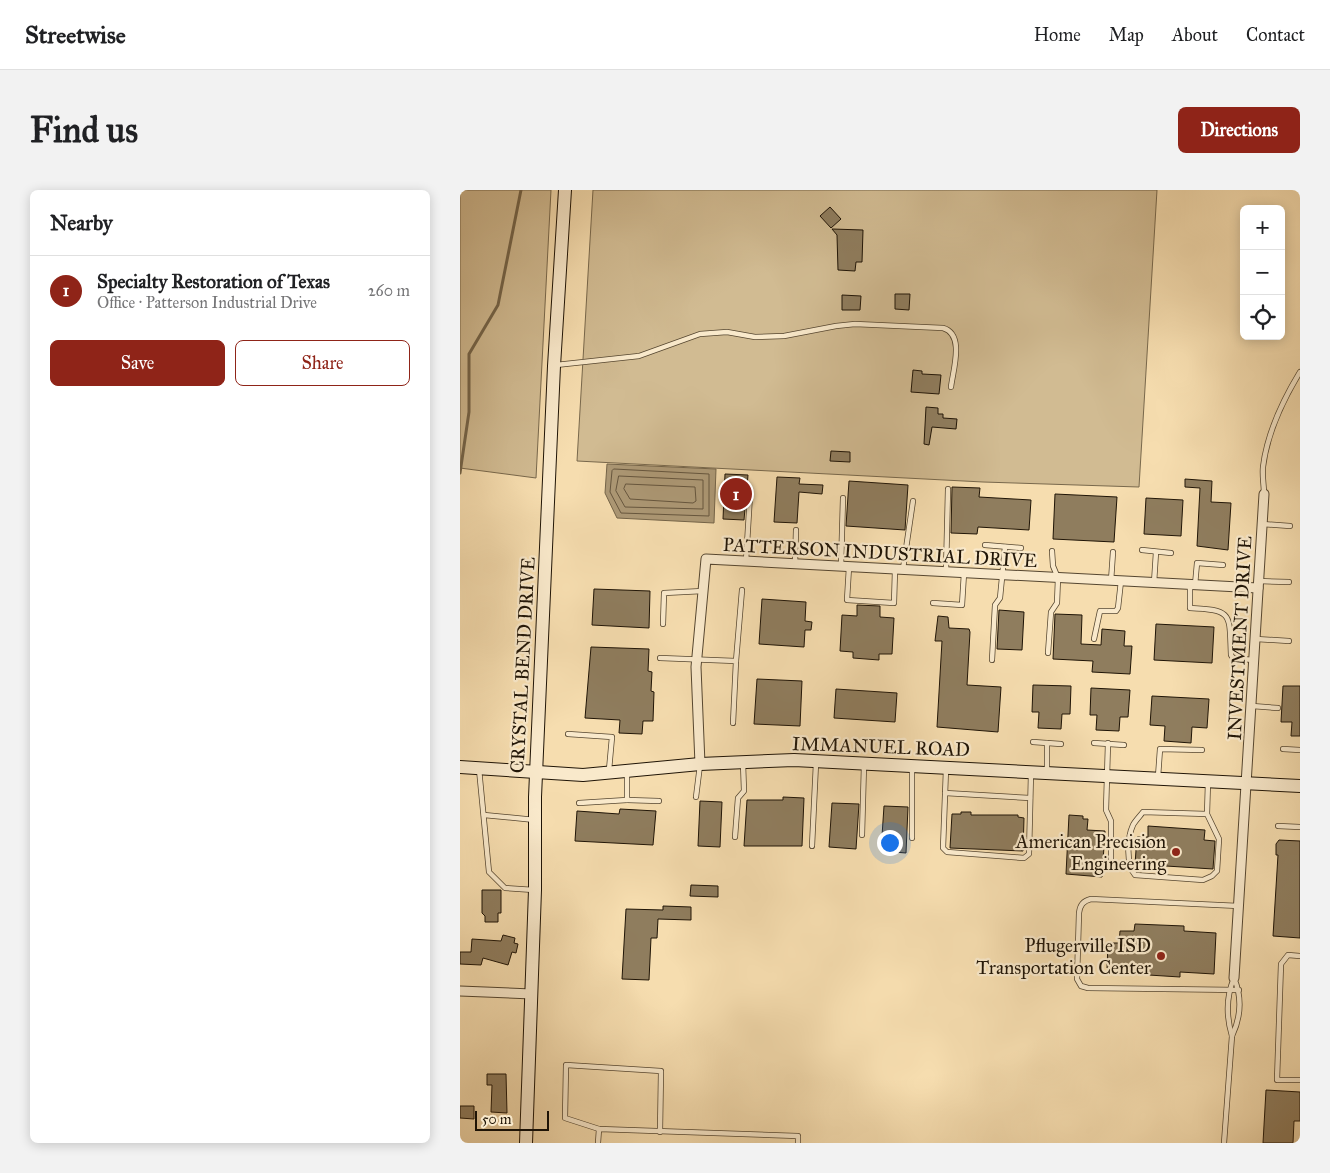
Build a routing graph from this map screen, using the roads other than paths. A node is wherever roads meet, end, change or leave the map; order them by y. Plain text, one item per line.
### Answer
1 (565, 190) edge
2 (554, 366) junction
3 (1300, 372) edge
4 (951, 387) dead end
5 (948, 489) dead end
6 (1264, 494) joint
7 (750, 495) dead end
8 (844, 498) dead end
9 (913, 501) dead end
10 (1262, 524) junction
11 (1290, 526) dead end
12 (796, 530) dead end
13 (986, 546) dead end
14 (1006, 547) junction
15 (1021, 548) dead end
16 (1142, 550) dead end
17 (1052, 551) dead end
18 (1113, 552) dead end
19 (1156, 552) junction
20 (1171, 553) dead end
21 (746, 561) junction
22 (795, 564) junction
23 (1223, 565) dead end
24 (845, 567) junction
25 (899, 570) junction
26 (946, 572) junction
27 (964, 573) junction
28 (1003, 576) junction
29 (1058, 578) junction
30 (1116, 581) junction
31 (1289, 582) dead end
32 (1154, 583) junction
33 (1193, 584) junction
34 (1258, 584) junction
35 (742, 590) dead end
36 (703, 591) junction
37 (933, 603) dead end
38 (663, 624) dead end
39 (1094, 639) dead end
40 (1256, 639) junction
41 (1289, 641) dead end
42 (1048, 653) dead end
43 (660, 658) dead end
44 (697, 660) junction
45 (992, 660) dead end
46 (1255, 660) junction
47 (736, 661) junction
48 (1252, 706) junction
49 (1278, 708) dead end
50 (733, 723) dead end
51 (568, 734) dead end
52 (1033, 742) dead end
53 (1094, 742) dead end
54 (1047, 743) junction
55 (1108, 743) junction
56 (1061, 744) dead end
57 (1124, 745) dead end
58 (1283, 749) dead end
59 (1202, 750) dead end
60 (1300, 750) edge
61 (743, 761) junction
62 (817, 761) junction
63 (700, 764) junction
64 (864, 764) junction
65 (912, 766) junction
66 (460, 767) edge
67 (946, 767) junction
68 (479, 768) junction
69 (536, 772) junction
70 (628, 772) junction
71 (1031, 772) junction
72 (1047, 772) junction
73 (608, 774) junction
74 (1108, 775) junction
75 (1158, 778) junction
76 (1208, 780) junction
77 (1247, 784) junction
78 (1300, 786) edge
79 (945, 793) junction
80 (696, 797) dead end
81 (1030, 798) junction
82 (627, 800) junction
83 (659, 801) dead end
84 (579, 803) dead end
85 (1207, 814) junction
86 (484, 815) junction
87 (535, 820) junction
88 (1278, 826) dead end
89 (1300, 827) edge
90 (862, 835) dead end
91 (735, 837) dead end
92 (912, 838) dead end
93 (812, 846) dead end
94 (1111, 861) dead end
95 (535, 890) junction
96 (1240, 906) junction
97 (1300, 956) edge
98 (1234, 978) junction
99 (1229, 990) junction
100 (1239, 990) junction
101 (460, 991) edge
102 (532, 994) junction
103 (1232, 1036) junction
104 (1300, 1080) edge
105 (599, 1129) junction
106 (660, 1132) junction
107 (526, 1143) edge
108 (598, 1143) edge
109 (798, 1143) edge
110 (1224, 1143) edge

1 - 2 street, CRYSTAL BEND DRIVE
2 - 4 lane
2 - 69 street, CRYSTAL BEND DRIVE
3 - 6 lane
5 - 26 lane
6 - 10 street, INVESTMENT DRIVE
7 - 21 lane
8 - 24 lane
9 - 25 lane
10 - 11 lane
10 - 34 street, INVESTMENT DRIVE
12 - 22 lane
13 - 14 lane
14 - 15 lane
14 - 28 lane
16 - 19 lane
17 - 29 lane
18 - 30 lane
19 - 20 lane
19 - 32 lane
21 - 22 street, PATTERSON INDUSTRIAL DRIVE
21 - 36 street, PATTERSON INDUSTRIAL DRIVE
22 - 24 street, PATTERSON INDUSTRIAL DRIVE
23 - 33 lane
24 - 25 street, PATTERSON INDUSTRIAL DRIVE
24 - 25 lane
25 - 26 street, PATTERSON INDUSTRIAL DRIVE
26 - 27 street, PATTERSON INDUSTRIAL DRIVE
27 - 28 street, PATTERSON INDUSTRIAL DRIVE
27 - 37 lane
28 - 29 street, PATTERSON INDUSTRIAL DRIVE
28 - 45 lane
29 - 30 street, PATTERSON INDUSTRIAL DRIVE
29 - 42 lane
30 - 32 street, PATTERSON INDUSTRIAL DRIVE
30 - 39 lane
31 - 34 lane
32 - 33 street, PATTERSON INDUSTRIAL DRIVE
33 - 34 street, PATTERSON INDUSTRIAL DRIVE
33 - 46 lane
34 - 40 street, INVESTMENT DRIVE
35 - 47 lane
36 - 38 lane
36 - 44 street, PATTERSON INDUSTRIAL DRIVE
40 - 41 lane
40 - 46 street, INVESTMENT DRIVE
43 - 44 lane
44 - 47 lane
44 - 63 street, PATTERSON INDUSTRIAL DRIVE
46 - 48 street, INVESTMENT DRIVE
47 - 50 lane
48 - 49 lane
48 - 77 street, INVESTMENT DRIVE
51 - 73 lane
52 - 54 lane
53 - 55 lane
54 - 56 lane
54 - 72 lane
55 - 57 lane
55 - 74 lane
58 - 60 lane
59 - 75 lane
61 - 62 street, IMMANUEL ROAD
61 - 63 street, IMMANUEL ROAD
61 - 91 lane
62 - 64 street, IMMANUEL ROAD
62 - 93 lane
63 - 70 street, IMMANUEL ROAD
63 - 80 lane
64 - 65 street, IMMANUEL ROAD
64 - 90 lane
65 - 67 street, IMMANUEL ROAD
65 - 92 lane
66 - 68 street, IMMANUEL ROAD
67 - 71 street, IMMANUEL ROAD
67 - 79 lane
68 - 69 street, IMMANUEL ROAD
68 - 86 lane
69 - 73 street, IMMANUEL ROAD
69 - 87 street, CRYSTAL BEND DRIVE
70 - 73 street, IMMANUEL ROAD
70 - 82 lane
71 - 72 street, IMMANUEL ROAD
71 - 81 lane
72 - 74 street, IMMANUEL ROAD
74 - 75 street, IMMANUEL ROAD
74 - 94 lane
75 - 76 street, IMMANUEL ROAD
76 - 77 street, IMMANUEL ROAD
76 - 85 lane
77 - 78 street, IMMANUEL ROAD
77 - 96 street, INVESTMENT DRIVE
79 - 81 lane
79 - 81 lane
82 - 83 lane
82 - 84 lane
85 - 85 lane
86 - 87 lane
86 - 95 lane
87 - 95 street, CRYSTAL BEND DRIVE
88 - 89 lane
95 - 102 street, CRYSTAL BEND DRIVE
96 - 98 street, INVESTMENT DRIVE
96 - 99 lane
97 - 104 lane
98 - 99 lane
98 - 100 lane
99 - 100 lane
99 - 103 lane
100 - 103 lane
101 - 102 street
102 - 107 street, CRYSTAL BEND DRIVE
103 - 110 lane
105 - 106 lane
105 - 106 lane
105 - 108 lane
106 - 109 lane

